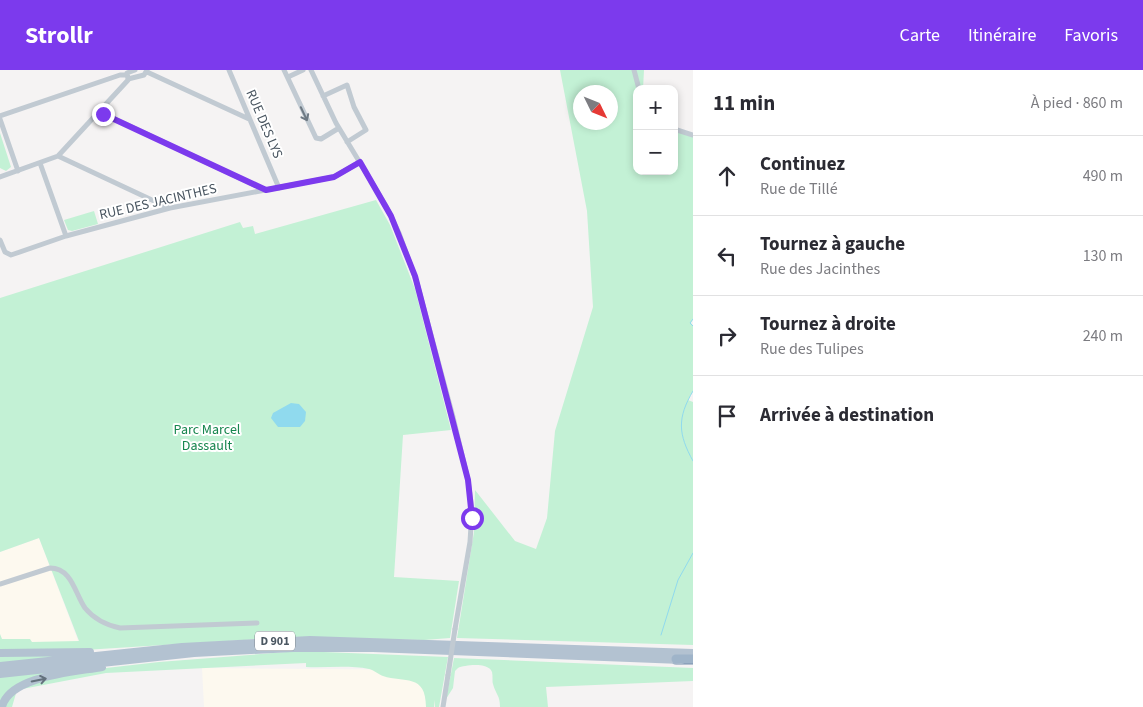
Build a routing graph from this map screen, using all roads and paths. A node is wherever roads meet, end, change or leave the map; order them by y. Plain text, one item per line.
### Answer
1 (135, 70) edge
2 (229, 70) edge
3 (284, 70) edge
4 (303, 70) edge
5 (311, 70) edge
6 (634, 70) edge
7 (147, 71) edge
8 (118, 73) edge
9 (128, 77) junction
10 (288, 77) junction
11 (638, 85) edge
12 (323, 96) junction
13 (100, 112) junction
14 (0, 118) edge
15 (250, 119) junction
16 (339, 128) junction
17 (677, 130) edge
18 (693, 135) edge
19 (347, 142) junction
20 (58, 156) junction
21 (360, 162) junction
22 (40, 163) junction
23 (18, 171) junction
24 (0, 177) edge
25 (279, 188) junction
26 (266, 190) junction
27 (170, 208) junction
28 (66, 236) junction
29 (0, 240) edge
30 (0, 584) edge
31 (257, 622) dead end
32 (132, 652) junction
33 (0, 653) edge
34 (194, 653) junction
35 (693, 653) edge
36 (676, 659) joint
37 (693, 661) edge
38 (0, 666) edge
39 (0, 674) edge
40 (2, 707) edge
41 (443, 707) edge

1 - 9 street
2 - 15 street, RUE DES LYS
3 - 10 street
4 - 10 street
5 - 12 street
6 - 11 street
7 - 9 street
7 - 15 street
8 - 9 street
8 - 14 street
9 - 13 street
10 -> 16 street
12 - 16 street
12 - 19 street
13 - 20 street
13 - 26 street
14 - 23 street
15 - 25 street, RUE DES LYS
16 - 19 street
17 - 18 street
19 - 21 street
20 - 22 street
20 - 27 street
21 - 25 street, RUE DES JACINTHES
21 - 41 street, bridge
22 - 23 street
22 - 28 street
23 - 24 street
25 - 26 street, RUE DES JACINTHES
26 - 27 street, RUE DES JACINTHES
27 - 28 street, RUE DES JACINTHES
28 - 29 street, RUE DES JACINTHES
30 - 31 street
32 - 33 main road
32 - 35 main road, D 901
32 - 38 main road, D 901
34 - 36 main road, D 901
34 - 39 main road, D 901
40 -> 34 main road
36 - 37 highway, D 901

